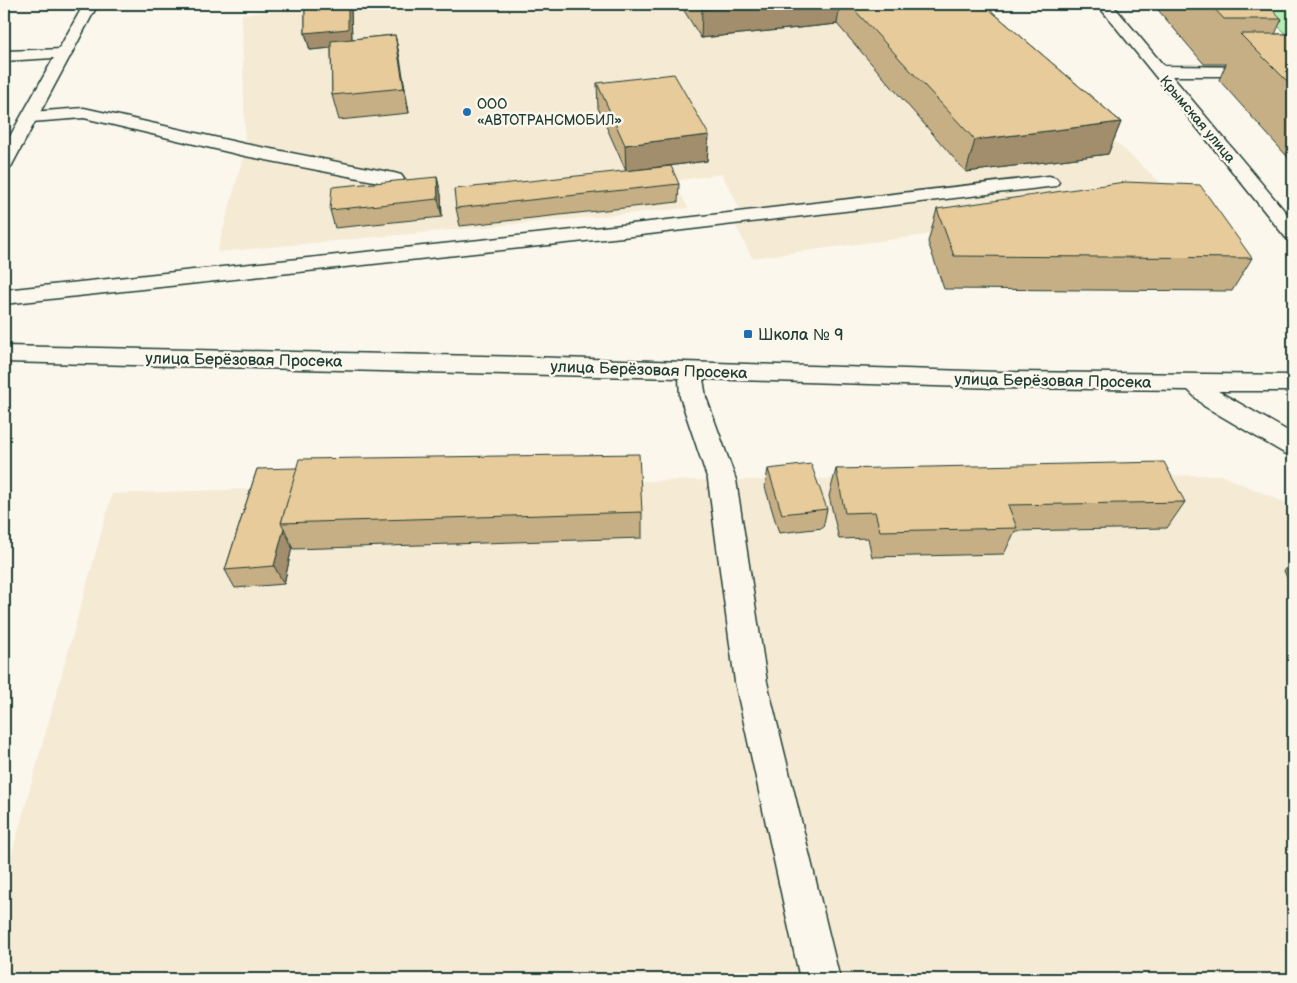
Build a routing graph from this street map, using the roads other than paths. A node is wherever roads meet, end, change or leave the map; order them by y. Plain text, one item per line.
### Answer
1 (91, 4) edge
2 (1104, 4) edge
3 (64, 54) junction
4 (4, 56) edge
5 (1158, 70) junction
6 (1281, 71) edge
7 (31, 117) junction
8 (4, 163) edge
9 (394, 179) edge
10 (1049, 182) dead end
11 (1293, 234) edge
12 (4, 298) edge
13 (4, 354) edge
14 (690, 370) junction
15 (1194, 382) junction
16 (1293, 383) edge
17 (1293, 446) edge
18 (820, 979) edge

1 - 3 street
2 - 5 street, Крымская улица
3 - 4 street
3 - 7 street
5 - 6 street
5 - 11 street, Крымская улица
7 - 8 street
7 - 9 street
10 - 12 street
13 - 14 street, улица Берёзовая Просека
14 - 15 street, улица Берёзовая Просека
14 - 18 street
15 - 16 street, улица Берёзовая Просека
15 - 17 street

